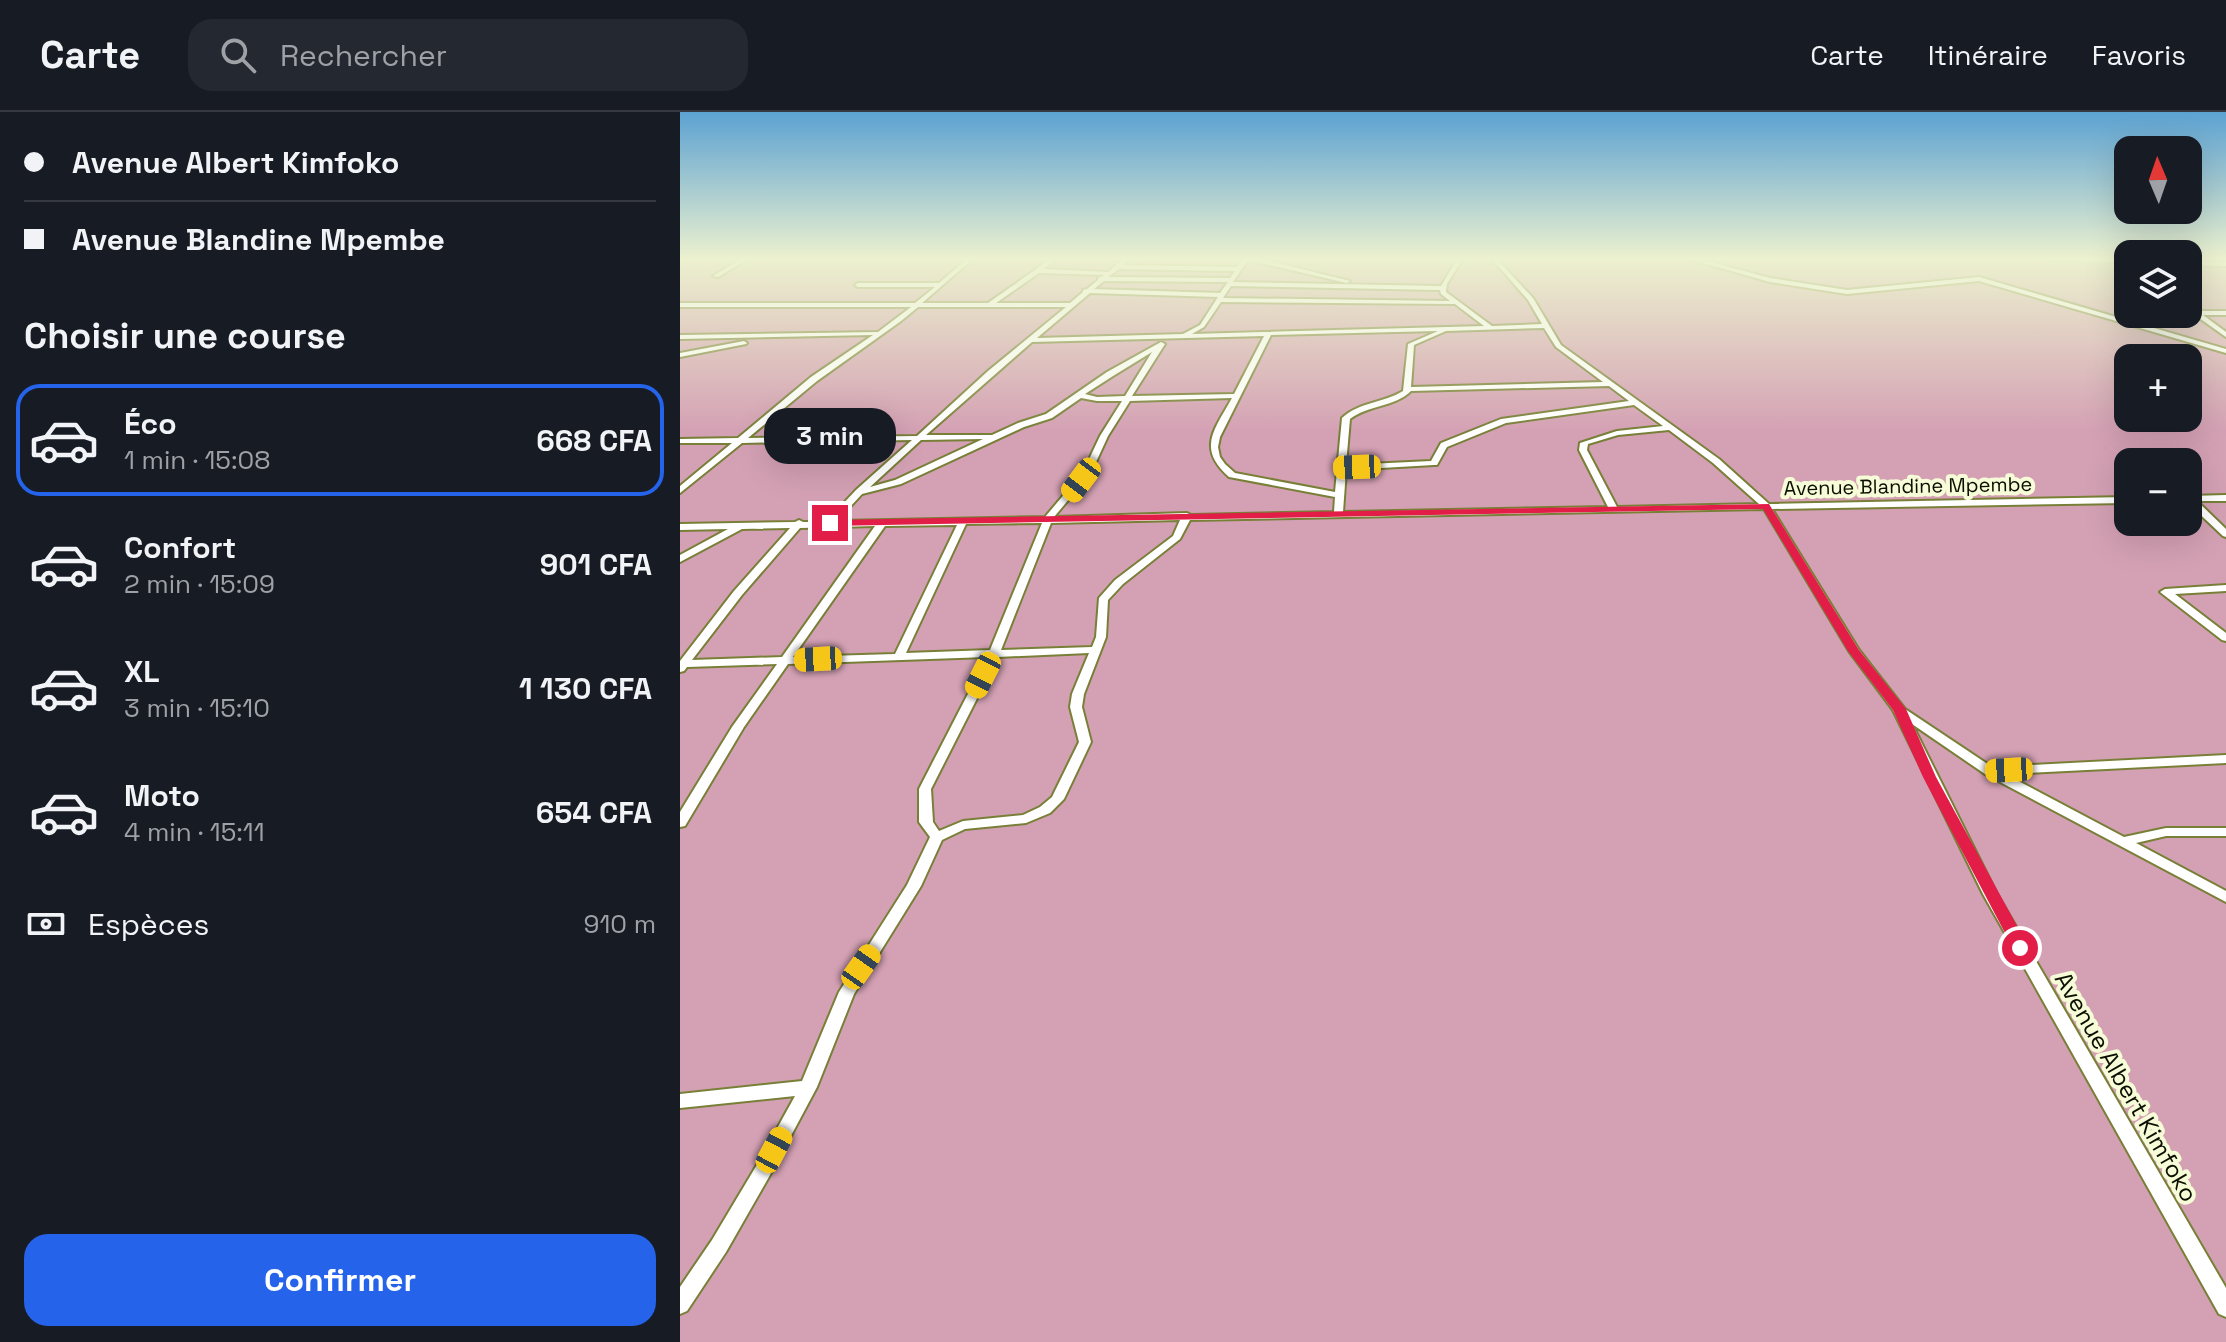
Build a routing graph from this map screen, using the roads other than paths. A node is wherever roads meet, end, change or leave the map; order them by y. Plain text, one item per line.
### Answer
1 (901, 315) edge
2 (1057, 315) edge
3 (1209, 315) edge
4 (1472, 315) edge
5 (1540, 315) edge
6 (2107, 315) edge
7 (2202, 319) edge
8 (1546, 326) junction
9 (1490, 327) junction
10 (1447, 329) junction
11 (876, 333) junction
12 (1268, 334) junction
13 (2226, 335) edge
14 (1179, 336) junction
15 (680, 337) edge
16 (786, 337) junction
17 (1030, 340) junction
18 (1161, 344) junction
19 (2226, 351) edge
20 (680, 355) edge
21 (1611, 384) junction
22 (1409, 389) junction
23 (1079, 395) junction
24 (1237, 396) junction
25 (1129, 398) junction
26 (1636, 402) junction
27 (1668, 428) junction
28 (994, 437) junction
29 (917, 440) junction
30 (680, 441) edge
31 (742, 441) junction
32 (1341, 468) junction
33 (680, 490) edge
34 (859, 492) junction
35 (1339, 495) junction
36 (2226, 498) edge
37 (2202, 499) edge
38 (2114, 500) edge
39 (1766, 506) junction
40 (1615, 511) junction
41 (2202, 511) edge
42 (1338, 514) junction
43 (1187, 516) junction
44 (1048, 519) junction
45 (963, 521) junction
46 (799, 523) junction
47 (830, 523) junction
48 (882, 523) junction
49 (741, 525) junction
50 (680, 527) edge
51 (2226, 534) edge
52 (682, 559) edge
53 (2226, 588) edge
54 (2225, 636) edge
55 (1095, 650) junction
56 (995, 652) junction
57 (898, 658) junction
58 (786, 661) junction
59 (683, 667) edge
60 (1899, 709) junction
61 (2226, 759) edge
62 (1989, 771) junction
63 (680, 823) edge
64 (2226, 832) edge
65 (937, 837) junction
66 (2125, 841) junction
67 (2226, 897) edge
68 (808, 1087) junction
69 (680, 1101) edge
70 (680, 1304) edge
71 (2226, 1307) edge

1 - 11 street
2 - 17 street
3 - 14 street
4 - 9 street
5 - 8 street, Avenue Albert Kimfoko
6 - 19 street
7 - 13 street
8 - 9 street
8 - 21 street, Avenue Albert Kimfoko
9 - 10 street
10 - 12 street
10 - 22 street
11 - 16 street
11 - 31 street
12 - 14 street
12 - 24 street
14 - 17 street
14 - 18 street
15 - 16 street
16 - 20 street
17 - 29 street
18 - 23 street
18 - 25 street
21 - 22 street
21 - 26 street, Avenue Albert Kimfoko
22 - 32 street
23 - 25 street
23 - 28 street
24 - 25 street
24 - 35 street
25 - 44 street
26 - 27 street, Avenue Albert Kimfoko
26 - 32 street
27 - 39 street, Avenue Albert Kimfoko
27 - 40 street
28 - 29 street
28 - 34 street
29 - 31 street
29 - 34 street
30 - 31 street
31 - 33 street
32 - 35 street
34 - 47 street
35 - 42 street
36 - 37 street
38 - 39 street, Avenue Blandine Mpembe
39 - 40 street, Avenue Blandine Mpembe
39 - 60 street, Avenue Albert Kimfoko
40 - 42 street, Avenue Blandine Mpembe
41 - 51 street
42 - 43 street, Avenue Blandine Mpembe
43 - 44 street, Avenue Blandine Mpembe
43 - 55 street
44 - 45 street, Avenue Blandine Mpembe
44 - 56 street
45 - 48 street, Avenue Blandine Mpembe
45 - 57 street
46 - 47 street, Avenue Blandine Mpembe
46 - 49 street, Avenue Blandine Mpembe
46 - 59 street
47 - 48 street, Avenue Blandine Mpembe
48 - 58 street
49 - 50 street, Avenue Blandine Mpembe
49 - 52 street
53 - 54 street
55 - 56 street
55 - 65 street
56 - 57 street
56 - 65 street
57 - 58 street
58 - 59 street
58 - 63 street
60 - 62 street
60 - 71 street, Avenue Albert Kimfoko
61 - 62 street
62 - 66 street
64 - 66 street
65 - 68 street
66 - 67 street
68 - 69 street
68 - 70 street

